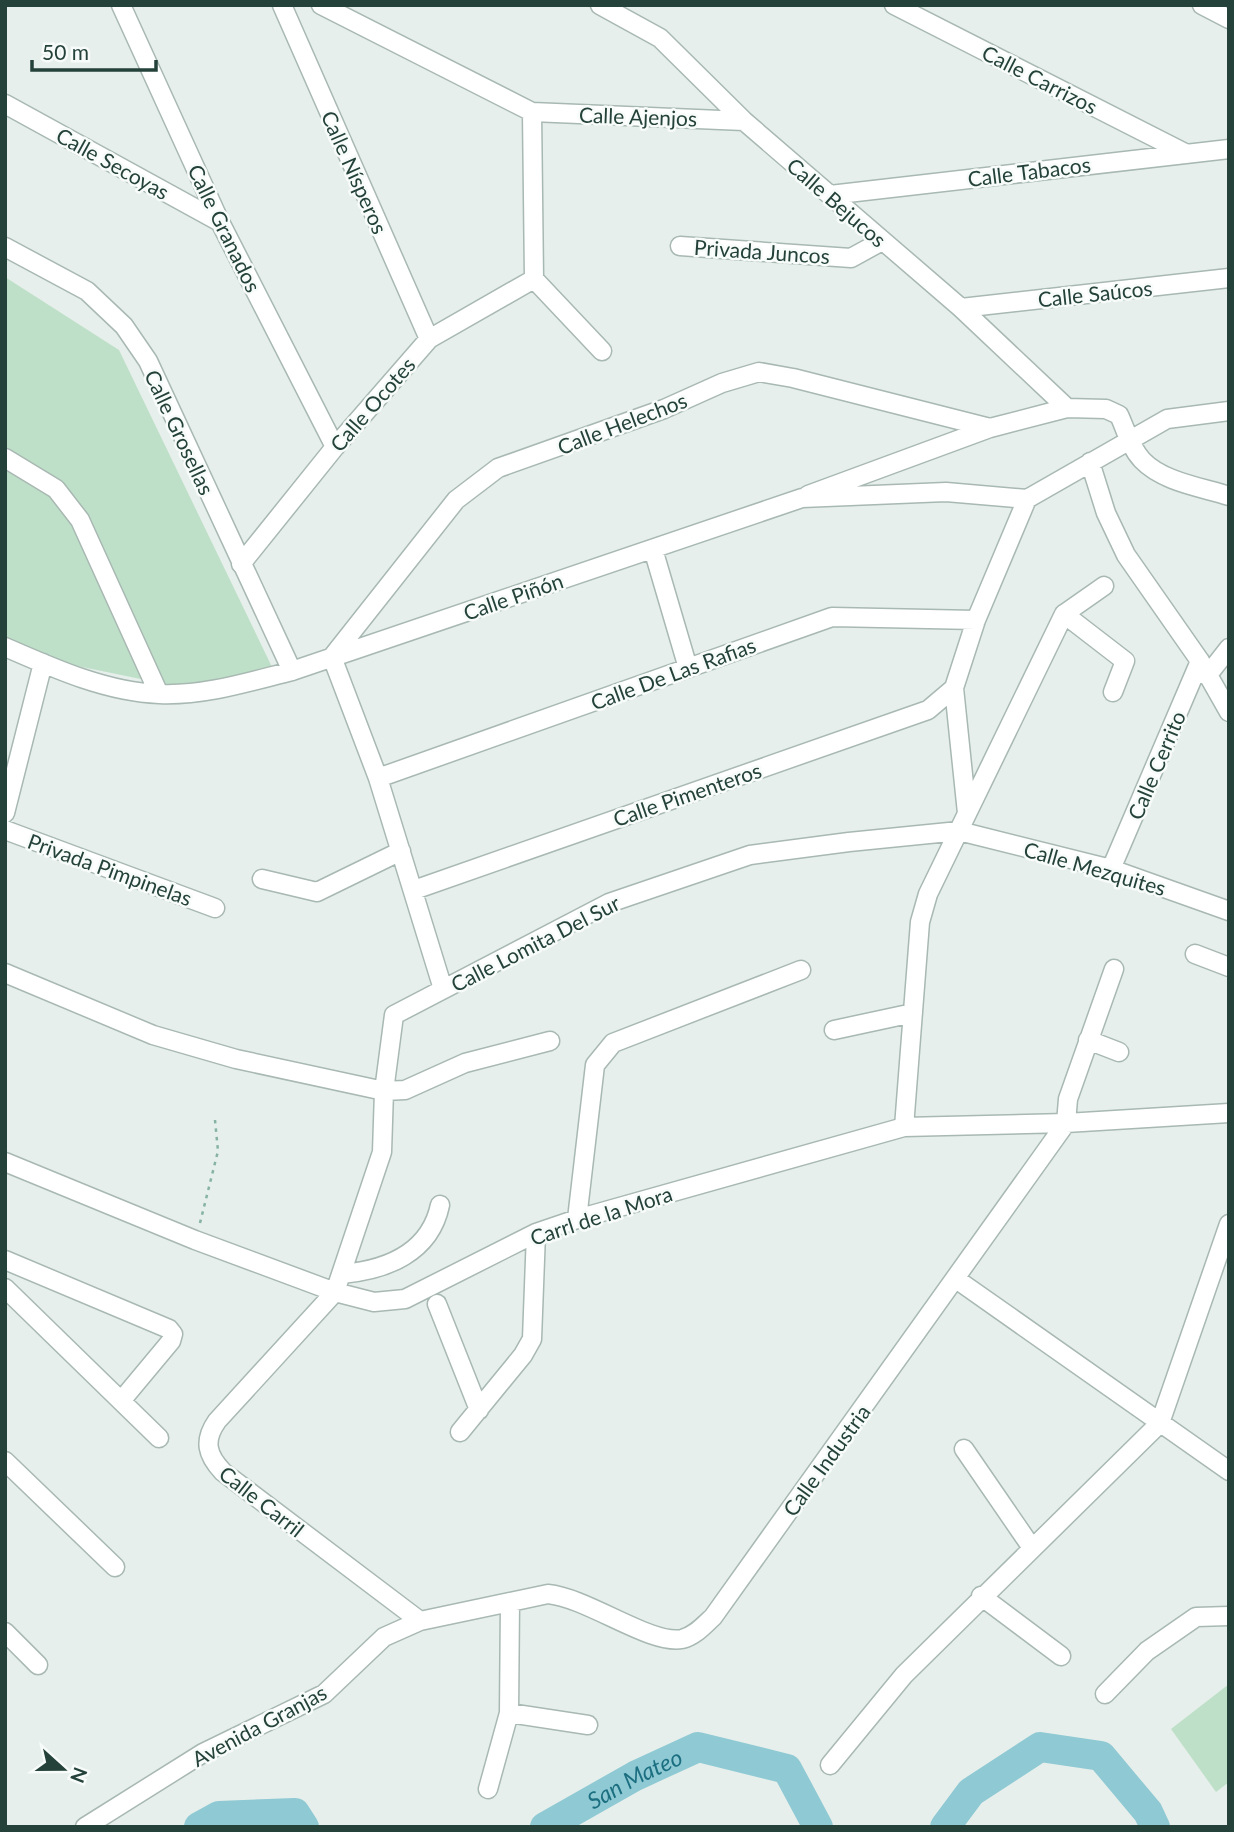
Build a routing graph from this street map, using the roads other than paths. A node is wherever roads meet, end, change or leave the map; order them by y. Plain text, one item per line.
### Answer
1 (121, 5) edge
2 (282, 5) edge
3 (321, 5) edge
4 (600, 5) edge
5 (894, 5) edge
6 (1202, 5) edge
7 (1229, 19) edge
8 (5, 104) edge
9 (532, 112) junction
10 (744, 121) junction
11 (1229, 149) edge
12 (1185, 153) junction
13 (830, 195) junction
14 (220, 222) junction
15 (882, 241) junction
16 (680, 246) dead end
17 (5, 247) edge
18 (1229, 278) edge
19 (534, 279) junction
20 (961, 308) junction
21 (429, 339) junction
22 (602, 351) dead end
23 (1067, 408) junction
24 (1229, 411) edge
25 (990, 428) junction
26 (1129, 441) junction
27 (335, 447) junction
28 (1090, 462) junction
29 (8, 466) edge
30 (1229, 496) edge
31 (802, 498) junction
32 (1027, 499) junction
33 (653, 549) junction
34 (241, 564) junction
35 (1104, 586) dead end
36 (1064, 614) junction
37 (976, 620) junction
38 (5, 647) edge
39 (1229, 648) edge
40 (332, 657) junction
41 (43, 663) junction
42 (688, 667) junction
43 (1204, 668) junction
44 (292, 671) junction
45 (954, 688) junction
46 (1114, 692) dead end
47 (159, 694) junction
48 (1229, 712) edge
49 (377, 778) junction
50 (5, 813) edge
51 (967, 813) junction
52 (5, 830) edge
53 (959, 831) junction
54 (401, 851) junction
55 (1111, 869) junction
56 (262, 879) dead end
57 (414, 890) junction
58 (215, 908) dead end
59 (1229, 911) edge
60 (1195, 954) dead end
61 (1229, 967) edge
62 (1114, 969) dead end
63 (801, 970) dead end
64 (5, 973) edge
65 (443, 989) junction
66 (913, 1013) junction
67 (834, 1030) dead end
68 (1088, 1040) junction
69 (550, 1041) dead end
70 (1119, 1052) dead end
71 (384, 1091) junction
72 (1229, 1113) edge
73 (1066, 1124) junction
74 (904, 1127) junction
75 (5, 1162) edge
76 (440, 1205) dead end
77 (577, 1219) junction
78 (1229, 1224) edge
79 (536, 1233) junction
80 (5, 1260) edge
81 (342, 1274) junction
82 (956, 1279) junction
83 (5, 1288) edge
84 (335, 1292) junction
85 (438, 1304) dead end
86 (121, 1401) junction
87 (479, 1410) junction
88 (1160, 1423) junction
89 (460, 1432) dead end
90 (159, 1438) dead end
91 (964, 1449) dead end
92 (5, 1461) edge
93 (1229, 1471) edge
94 (1032, 1548) junction
95 (116, 1567) dead end
96 (981, 1596) junction
97 (510, 1602) junction
98 (1229, 1616) edge
99 (420, 1621) junction
100 (5, 1632) edge
101 (1061, 1656) dead end
102 (38, 1665) dead end
103 (1105, 1694) dead end
104 (509, 1713) junction
105 (588, 1725) dead end
106 (830, 1765) dead end
107 (488, 1788) dead end
108 (85, 1827) edge

1 - 14 street, Calle Granados
2 - 21 street, Calle Nísperos
3 - 9 street
4 - 10 street, Calle Bejucos
5 - 12 street, Calle Carrizos
6 - 7 street
8 - 14 street, Calle Secoyas
9 - 10 street, Calle Ajenjos
9 - 19 street
10 - 13 street, Calle Bejucos
11 - 12 street, Calle Tabacos
12 - 13 street, Calle Tabacos
13 - 15 street, Calle Bejucos
14 - 27 street, Calle Granados
15 - 16 street, Privada Juncos
15 - 20 street, Calle Bejucos
17 - 34 street, Calle Grosellas
18 - 20 street, Calle Saúcos
19 - 21 street, Calle Ocotes
19 - 22 street
20 - 23 street, Calle Bejucos
21 - 27 street, Calle Ocotes
23 - 25 street
23 - 26 street
24 - 26 street
25 - 31 street
25 - 40 street, Calle Helechos
26 - 28 street
26 - 30 street
27 - 34 street, Calle Ocotes
28 - 32 street
28 - 43 street
29 - 47 street
31 - 32 street, Calle Piñón
31 - 33 street, Calle Piñón
32 - 37 street
33 - 40 street, Calle Piñón
33 - 42 street
34 - 44 street, Calle Grosellas
35 - 36 street
36 - 46 street
36 - 51 street
37 - 42 street, Calle De Las Rafias
37 - 45 street
38 - 41 street, Calle Piñón
39 - 43 street, Calle Cerrito
40 - 44 street, Calle Piñón
40 - 49 street
41 - 47 street, Calle Piñón
41 - 50 street
42 - 49 street, Calle De Las Rafias
43 - 48 street
43 - 55 street, Calle Cerrito
44 - 47 street, Calle Piñón
45 - 51 street
45 - 57 street, Calle Pimenteros
49 - 54 street
51 - 53 street
52 - 58 street, Privada Pimpinelas
53 - 55 street, Calle Mezquites
53 - 65 street, Calle Lomita Del Sur
53 - 66 street
54 - 56 street
54 - 57 street
55 - 59 street, Calle Mezquites
57 - 65 street
60 - 61 street
62 - 68 street
63 - 77 street
64 - 71 street
65 - 71 street, Calle Lomita Del Sur
66 - 67 street
66 - 74 street
68 - 70 street
68 - 73 street
69 - 71 street
71 - 81 street, Calle Lomita Del Sur
72 - 73 street, Carrl de la Mora
73 - 74 street, Carrl de la Mora
73 - 82 street, Calle Industria
74 - 77 street, Carrl de la Mora
75 - 84 street, Carrl de la Mora
76 - 81 street
77 - 79 street, Carrl de la Mora
78 - 88 street
79 - 84 street, Carrl de la Mora
79 - 87 street
80 - 86 street
81 - 84 street, Calle Lomita Del Sur
82 - 88 street
82 - 97 street, Calle Industria
83 - 86 street
84 - 99 street, Calle Carril
85 - 87 street
86 - 90 street
87 - 89 street
88 - 93 street
88 - 94 street
91 - 94 street
92 - 95 street
94 - 96 street
96 - 101 street
96 - 106 street
97 - 99 street, Avenida Granjas
97 - 104 street
98 - 103 street
99 - 108 street, Avenida Granjas
100 - 102 street
104 - 105 street
104 - 107 street

